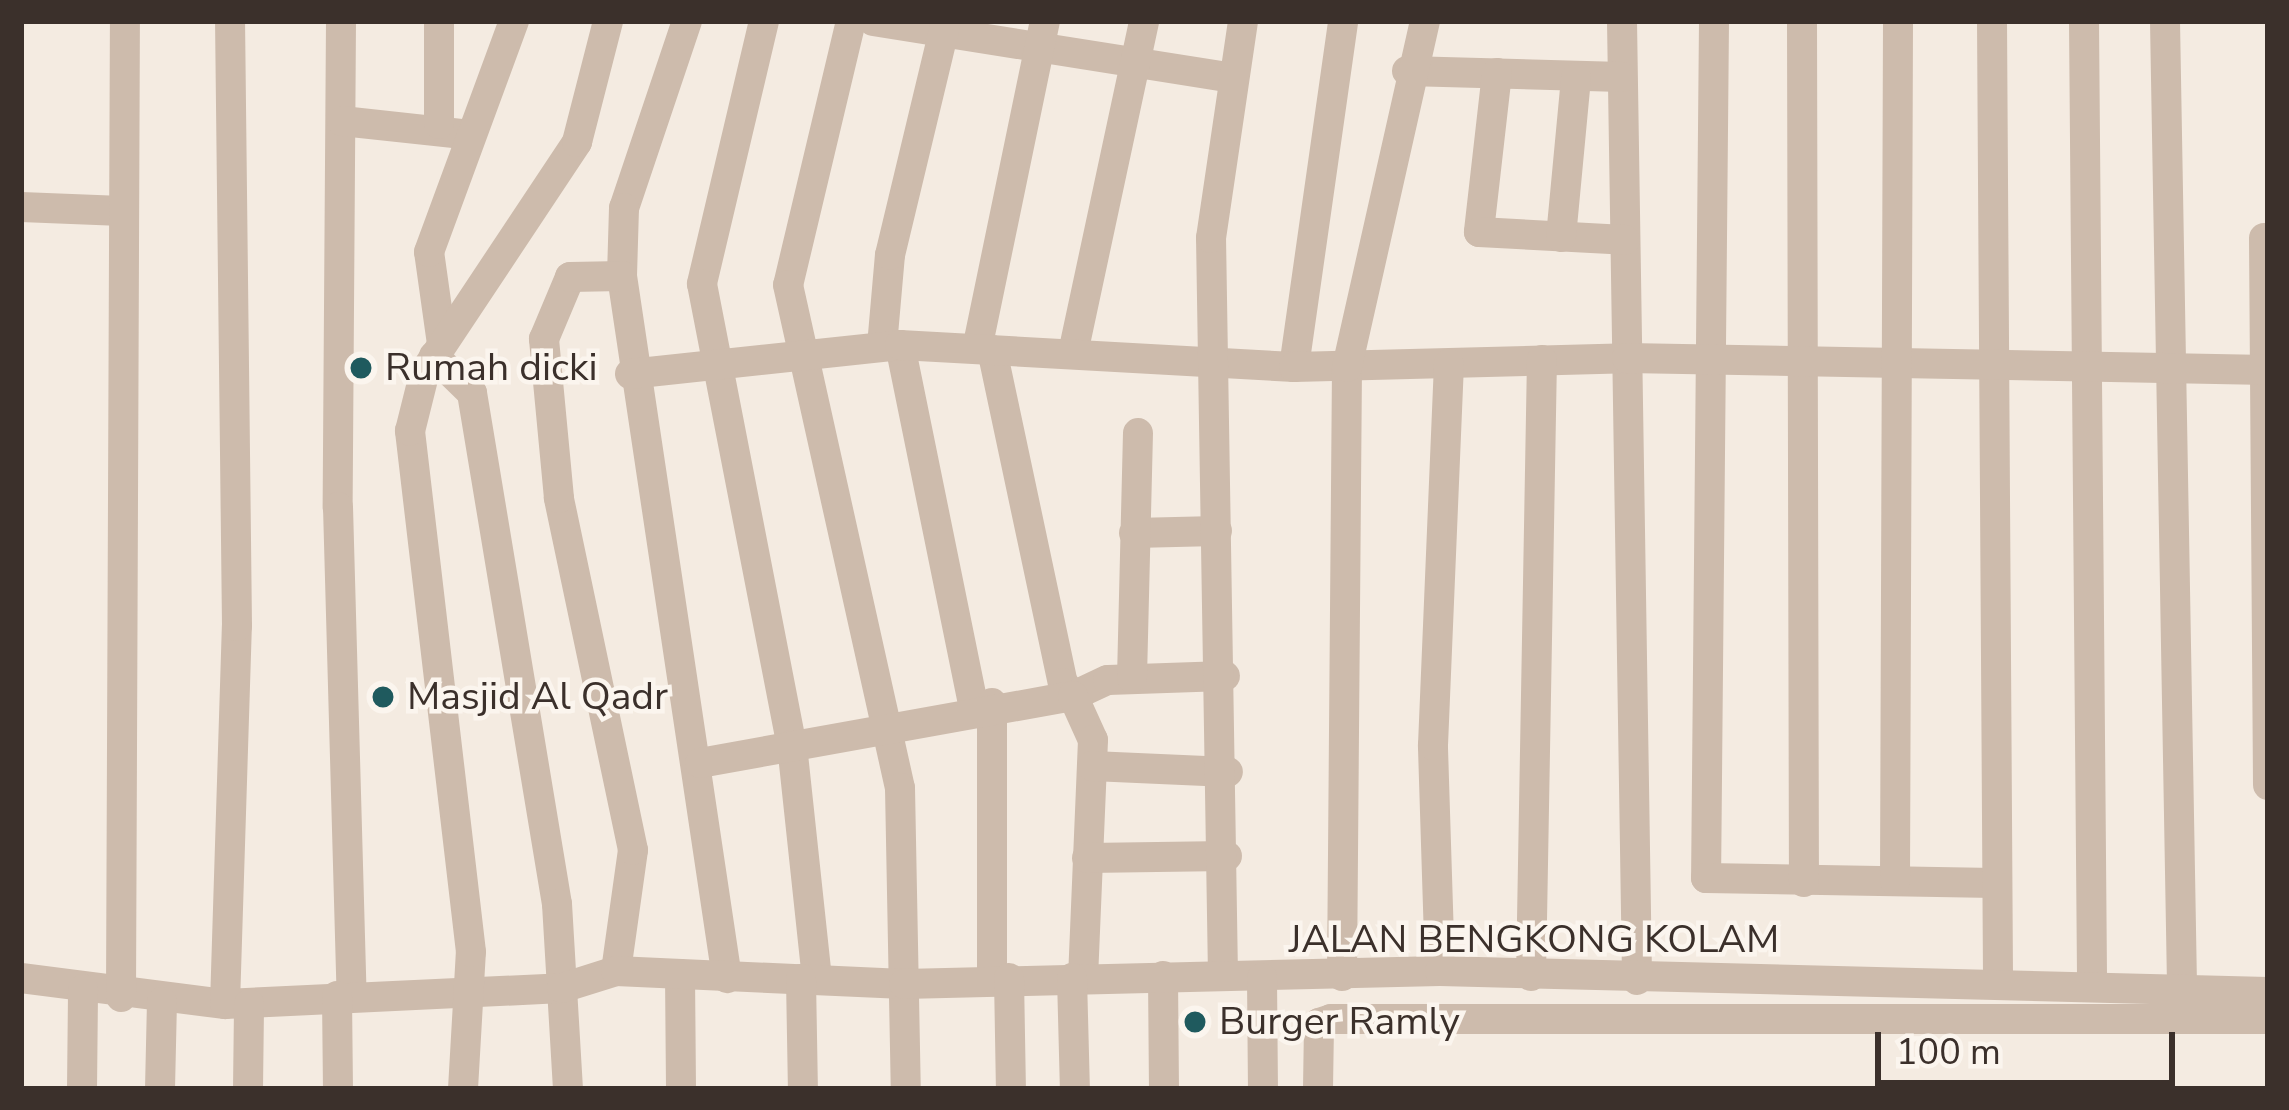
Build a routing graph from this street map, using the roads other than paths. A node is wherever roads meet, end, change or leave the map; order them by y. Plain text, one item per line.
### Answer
1 (125, 21) edge
2 (230, 21) edge
3 (341, 21) edge
4 (440, 21) edge
5 (514, 21) edge
6 (608, 21) edge
7 (686, 21) edge
8 (764, 21) edge
9 (851, 21) edge
10 (873, 21) edge
11 (1144, 21) edge
12 (1243, 21) edge
13 (1343, 21) edge
14 (1425, 21) edge
15 (1622, 21) edge
16 (1714, 21) edge
17 (1802, 21) edge
18 (1898, 21) edge
19 (1992, 21) edge
20 (2084, 21) edge
21 (2165, 21) edge
22 (945, 27) edge
23 (1042, 32) edge
24 (1133, 61) junction
25 (1407, 71) junction
26 (1497, 73) junction
27 (1228, 76) junction
28 (1622, 77) junction
29 (1576, 78) junction
30 (342, 121) junction
31 (439, 124) junction
32 (470, 135) junction
33 (21, 207) edge
34 (122, 211) junction
35 (1561, 237) junction
36 (2264, 238) dead end
37 (1625, 240) junction
38 (622, 277) junction
39 (891, 346) junction
40 (438, 350) junction
41 (985, 350) junction
42 (1073, 352) junction
43 (802, 356) junction
44 (1627, 358) junction
45 (1542, 360) junction
46 (715, 362) junction
47 (1717, 362) junction
48 (1212, 363) junction
49 (1449, 364) junction
50 (1807, 364) junction
51 (1988, 365) junction
52 (2081, 366) junction
53 (1294, 367) junction
54 (1347, 367) junction
55 (1898, 367) junction
56 (2174, 368) junction
57 (2265, 370) edge
58 (630, 374) junction
59 (1138, 434) dead end
60 (1217, 531) junction
61 (1134, 533) junction
62 (1225, 676) junction
63 (1132, 678) junction
64 (1073, 696) junction
65 (982, 705) junction
66 (886, 722) junction
67 (792, 745) junction
68 (700, 763) junction
69 (1092, 766) junction
70 (1228, 772) junction
71 (2268, 785) edge
72 (1227, 856) junction
73 (1087, 858) junction
74 (1895, 880) junction
75 (1804, 882) junction
76 (1995, 883) junction
77 (616, 971) junction
78 (1440, 971) junction
79 (680, 974) junction
80 (1163, 976) junction
81 (1222, 976) junction
82 (1342, 976) junction
83 (1531, 976) junction
84 (21, 978) edge
85 (728, 978) junction
86 (1001, 978) junction
87 (1077, 978) junction
88 (1262, 978) junction
89 (809, 980) junction
90 (1637, 980) junction
91 (1998, 980) junction
92 (904, 984) junction
93 (2092, 984) junction
94 (562, 988) junction
95 (2182, 988) junction
96 (83, 989) junction
97 (466, 990) junction
98 (2268, 992) edge
99 (344, 995) junction
100 (121, 997) junction
101 (161, 1002) junction
102 (237, 1004) junction
103 (2268, 1019) edge
104 (82, 1089) edge
105 (160, 1089) edge
106 (248, 1089) edge
107 (338, 1089) edge
108 (463, 1089) edge
109 (568, 1089) edge
110 (681, 1089) edge
111 (802, 1089) edge
112 (906, 1089) edge
113 (1011, 1089) edge
114 (1075, 1089) edge
115 (1165, 1089) edge
116 (1263, 1089) edge
117 (1318, 1089) edge

1 - 34 street
2 - 102 street
3 - 30 street
4 - 31 street
5 - 32 street
6 - 40 street
7 - 38 street
8 - 46 street
9 - 43 street
10 - 22 street
11 - 24 street
12 - 27 street
13 - 53 street
14 - 25 street
15 - 28 street
16 - 47 street
17 - 50 street
18 - 55 street
19 - 51 street
20 - 52 street
21 - 56 street
22 - 23 street
22 - 39 street
23 - 24 street
23 - 41 street
24 - 27 street
24 - 42 street
25 - 26 street
25 - 54 street
26 - 29 street
26 - 35 street
27 - 48 street
28 - 29 street
28 - 37 street
29 - 35 street
30 - 31 street
30 - 99 street
31 - 32 street
32 - 40 street
33 - 34 street
34 - 100 street
35 - 37 street
36 - 57 street
37 - 44 street
38 - 58 street
38 - 77 street
39 - 41 street
39 - 43 street
39 - 65 street
40 - 94 street
40 - 97 street
41 - 42 street
41 - 64 street
42 - 48 street
43 - 46 street
43 - 66 street
44 - 45 street
44 - 47 street
44 - 90 street
45 - 49 street
45 - 83 street
46 - 58 street
46 - 67 street
47 - 50 street
47 - 75 street
48 - 53 street
48 - 60 street
49 - 54 street
49 - 78 street
50 - 55 street
50 - 75 street
51 - 52 street
51 - 55 street
51 - 76 street
52 - 56 street
52 - 93 street
53 - 54 street
54 - 82 street
55 - 74 street
56 - 57 street
56 - 95 street
57 - 71 street
58 - 68 street
59 - 61 street
60 - 61 street
60 - 62 street
61 - 63 street
62 - 63 street
62 - 70 street
63 - 64 street
64 - 65 street
64 - 69 street
65 - 66 street
65 - 86 street
66 - 67 street
66 - 92 street
67 - 68 street
67 - 89 street
68 - 85 street
69 - 70 street
69 - 73 street
70 - 72 street
72 - 73 street
72 - 81 street
73 - 87 street
74 - 75 street
74 - 76 street
76 - 91 street
77 - 79 street, JALAN BENGKONG KOLAM
77 - 94 street
78 - 82 street, JALAN BENGKONG KOLAM
78 - 83 street, JALAN BENGKONG KOLAM
79 - 85 street, JALAN BENGKONG KOLAM
79 - 110 street
80 - 81 street, JALAN BENGKONG KOLAM
80 - 87 street, JALAN BENGKONG KOLAM
80 - 115 street
81 - 88 street, JALAN BENGKONG KOLAM
82 - 88 street, JALAN BENGKONG KOLAM
83 - 90 street, JALAN BENGKONG KOLAM
84 - 96 street
85 - 89 street, JALAN BENGKONG KOLAM
86 - 87 street, JALAN BENGKONG KOLAM
86 - 92 street, JALAN BENGKONG KOLAM
86 - 113 street
87 - 114 street
88 - 116 street
89 - 92 street, JALAN BENGKONG KOLAM
89 - 111 street
90 - 91 street, JALAN BENGKONG KOLAM
91 - 93 street, JALAN BENGKONG KOLAM
92 - 112 street
93 - 95 street, JALAN BENGKONG KOLAM
94 - 97 street
94 - 109 street
95 - 98 street, JALAN BENGKONG KOLAM
96 - 100 street
96 - 104 street
97 - 99 street
97 - 108 street
99 - 102 street
99 - 107 street
100 - 101 street
101 - 102 street
101 - 105 street
102 - 106 street
103 - 117 street

